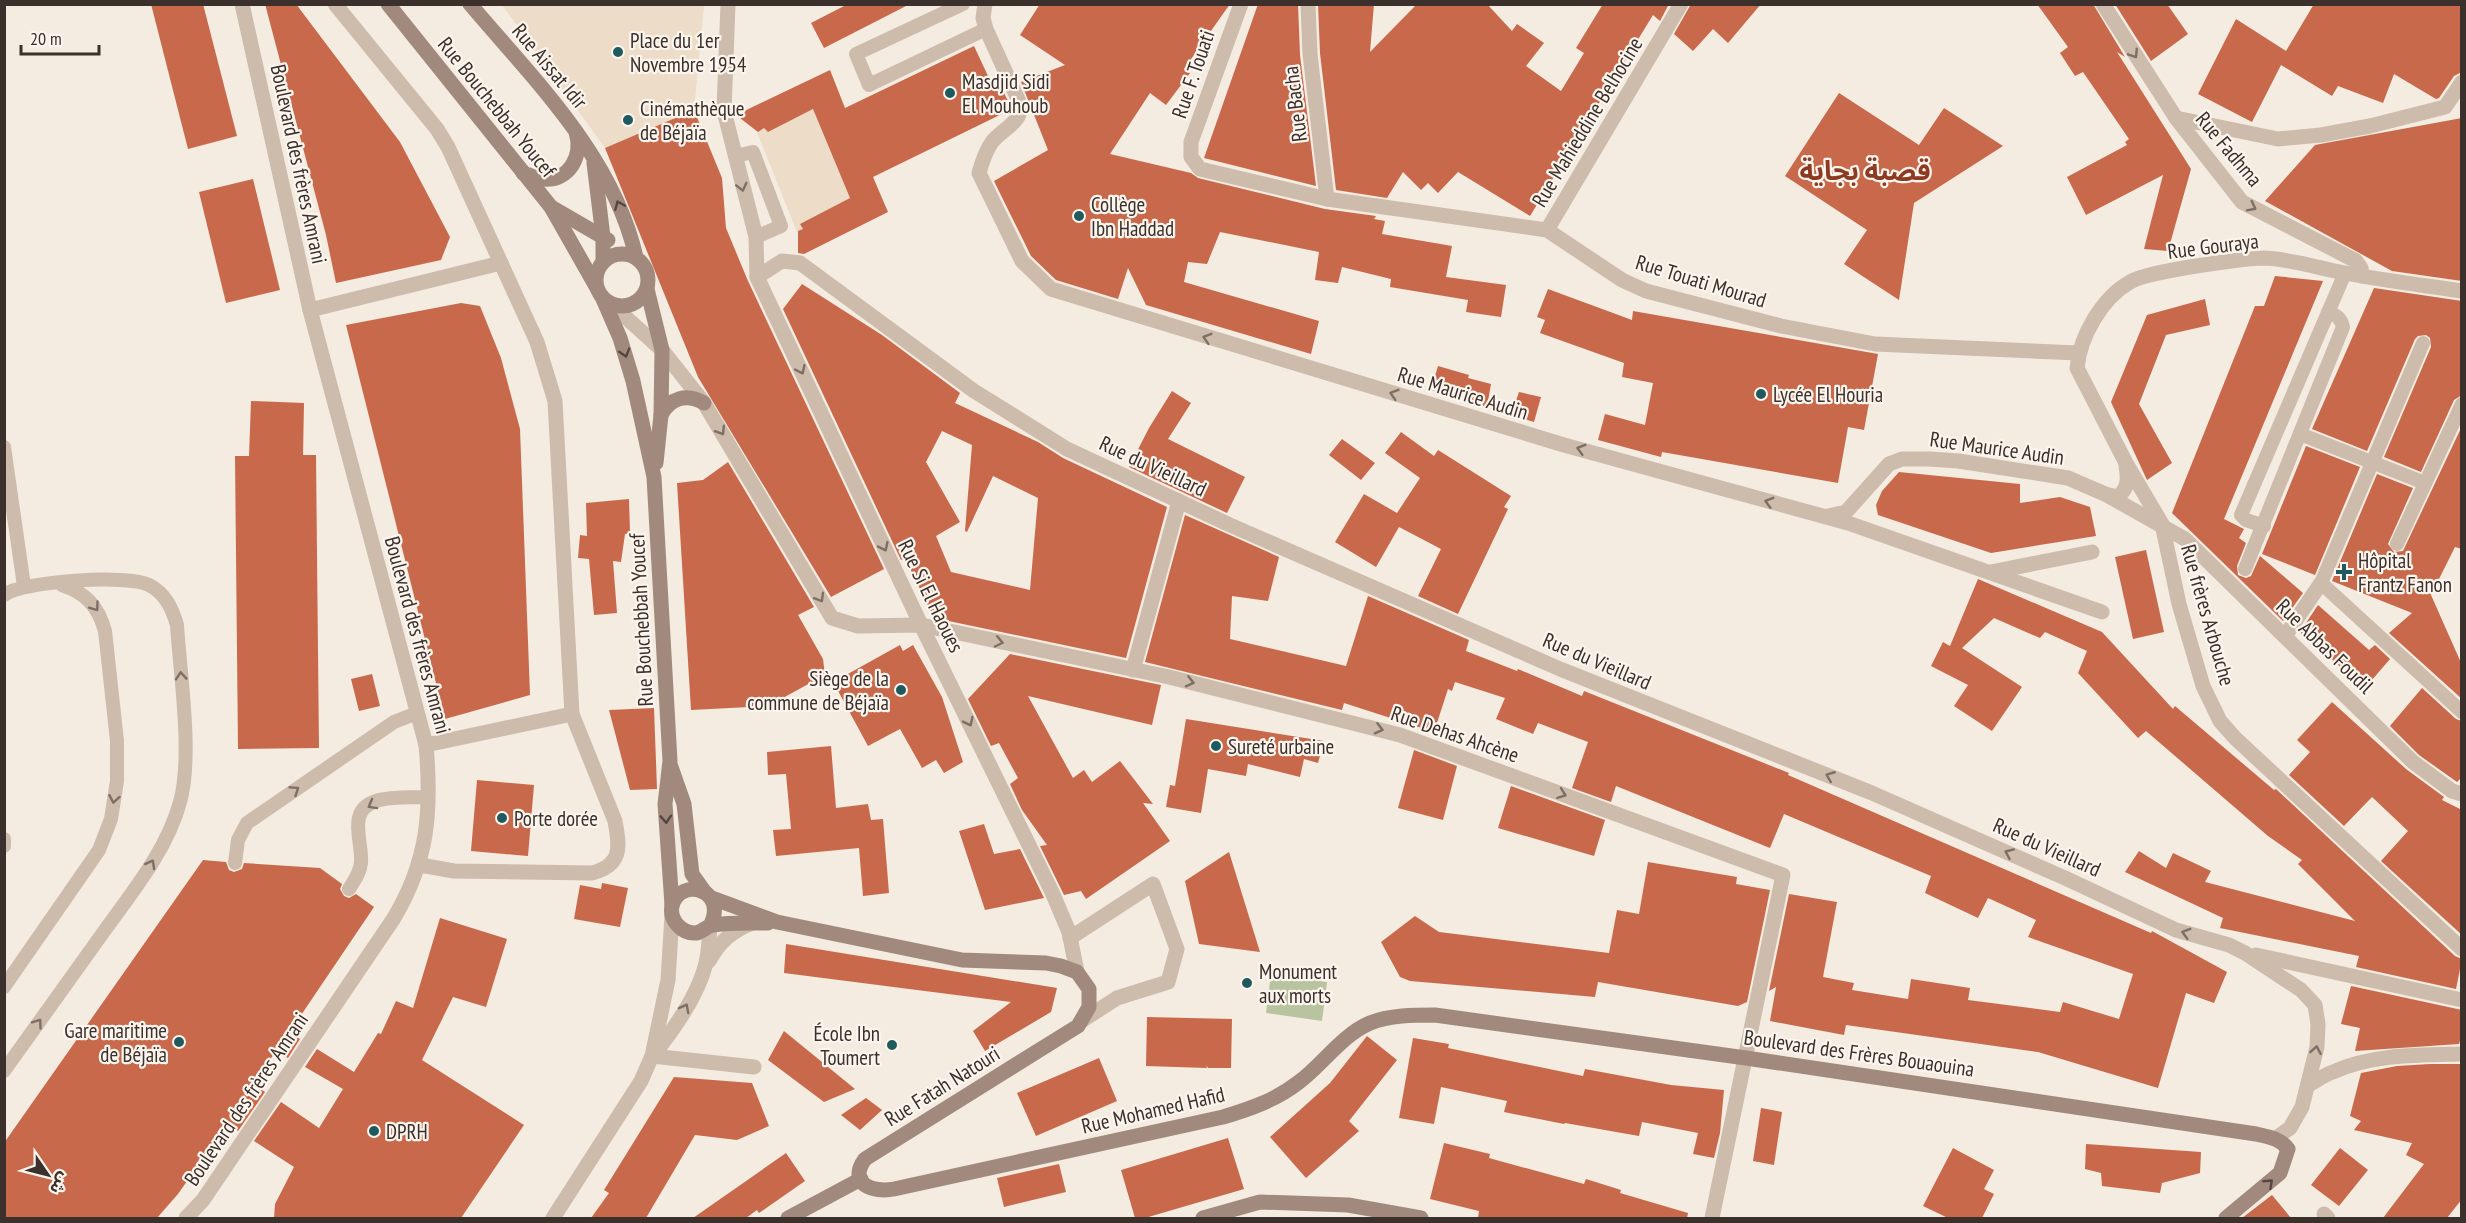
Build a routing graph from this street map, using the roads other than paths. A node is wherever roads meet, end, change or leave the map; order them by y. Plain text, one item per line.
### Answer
1 (242, 4) edge
2 (334, 4) edge
3 (388, 4) edge
4 (470, 4) edge
5 (728, 4) edge
6 (963, 4) edge
7 (986, 4) edge
8 (1241, 4) edge
9 (1308, 4) edge
10 (1681, 4) edge
11 (2103, 4) edge
12 (986, 29) junction
13 (2462, 82) edge
14 (2176, 118) junction
15 (574, 126) junction
16 (735, 156) junction
17 (593, 157) junction
18 (1191, 158) joint
19 (523, 173) junction
20 (1327, 198) junction
21 (552, 207) junction
22 (1547, 230) junction
23 (603, 237) junction
24 (756, 237) junction
25 (632, 256) junction
26 (603, 261) junction
27 (501, 263) junction
28 (2345, 273) junction
29 (2362, 276) junction
30 (757, 277) junction
31 (647, 289) junction
32 (2462, 291) edge
33 (603, 297) junction
34 (310, 310) junction
35 (2328, 312) junction
36 (2422, 342) dead end
37 (662, 350) junction
38 (2078, 353) junction
39 (704, 403) junction
40 (2462, 404) edge
41 (661, 416) junction
42 (2300, 435) junction
43 (4, 447) edge
44 (2372, 462) junction
45 (2126, 463) junction
46 (654, 477) junction
47 (2425, 483) junction
48 (2105, 494) junction
49 (1179, 501) junction
50 (1825, 517) junction
51 (2162, 524) junction
52 (2264, 526) junction
53 (2397, 544) dead end
54 (2092, 552) dead end
55 (2245, 569) dead end
56 (1991, 572) junction
57 (2321, 583) junction
58 (45, 584) junction
59 (24, 586) junction
60 (4, 595) edge
61 (2102, 612) dead end
62 (921, 625) junction
63 (2284, 636) junction
64 (1133, 670) junction
65 (2462, 712) edge
66 (417, 713) junction
67 (572, 714) junction
68 (426, 745) junction
69 (670, 761) junction
70 (2462, 794) edge
71 (428, 797) junction
72 (4, 839) edge
73 (4, 846) edge
74 (235, 863) dead end
75 (420, 865) junction
76 (349, 889) dead end
77 (708, 895) junction
78 (672, 910) junction
79 (777, 922) junction
80 (752, 923) junction
81 (710, 926) junction
82 (1070, 938) junction
83 (2462, 949) edge
84 (2245, 953) junction
85 (705, 966) junction
86 (1077, 972) junction
87 (4, 987) edge
88 (2462, 1000) edge
89 (1435, 1015) joint
90 (1083, 1020) junction
91 (2462, 1054) edge
92 (652, 1056) junction
93 (1746, 1058) junction
94 (754, 1066) dead end
95 (4, 1071) edge
96 (2308, 1085) junction
97 (2276, 1138) junction
98 (861, 1179) junction
99 (186, 1218) edge
100 (553, 1218) edge
101 (788, 1218) edge
102 (1203, 1218) edge
103 (1421, 1218) edge
104 (1712, 1218) edge
105 (2226, 1218) edge

1 - 34 street, Boulevard des frères Amrani
2 - 27 street
3 - 19 main road, Rue Bouchebbah Youcef
4 - 15 main road, Rue Aissat Idir
5 - 16 street, Rue Si El Haoues
6 - 12 lane
7 - 12 street, Rue Maurice Audin
8 - 18 street, Rue F. Touati
9 - 20 street, Rue Bacha
10 - 22 street, Rue Mahieddine Belhocine
11 -> 14 street, Rue Fadhma
50 -> 12 street, Rue Maurice Audin
13 - 14 street
14 -> 29 street, Rue Fadhma
15 - 17 main road, Rue Aissat Idir
15 - 19 main road
16 -> 24 street, Rue Si El Haoues
16 - 24 lane
17 - 23 main road, Rue Aissat Idir
25 -> 17 main road, Rue Aissat Idir
18 - 20 street, Rue Touati Mourad
19 - 21 main road, Rue Bouchebbah Youcef
20 - 22 street, Rue Touati Mourad
21 - 23 main road, Rue Bouchebbah Youcef
21 - 33 main road, Rue Bouchebbah Youcef
22 - 38 street, Rue Touati Mourad
23 - 25 main road, Rue Bouchebbah Youcef
23 - 26 main road, Rue Aissat Idir
24 - 30 street, Rue Si El Haoues
25 - 26 main road
25 - 31 main road
26 - 33 main road
27 - 34 street
27 - 67 street
28 - 29 street, Rue Gouraya
28 - 35 lane
28 - 38 street, Rue Gouraya
29 - 32 street, Rue Gouraya
30 - 49 street, Rue du Vieillard
30 -> 62 street, Rue Si El Haoues
31 - 33 main road
31 - 37 main road, Rue Bouchebbah Youcef
33 - 37 street, Rue Bouchebbah Youcef
33 -> 46 main road, Rue Bouchebbah Youcef
34 - 66 street, Boulevard des frères Amrani
35 - 42 lane
35 - 52 lane
36 - 44 lane
37 - 39 street, Rue Dehas Ahcène
37 - 41 main road, Rue Bouchebbah Youcef
38 - 45 street, Rue frères Arbouche
39 - 41 main road
39 -> 62 street, Rue Dehas Ahcène
40 - 47 lane
41 - 46 main road, Rue Bouchebbah Youcef
42 - 44 lane
42 - 52 lane
43 - 59 lane
44 - 47 lane
44 - 57 lane
45 - 48 street
45 - 51 street, Rue frères Arbouche
46 - 69 main road, Rue Bouchebbah Youcef
47 - 53 lane
48 - 50 street, Rue Maurice Audin
48 - 51 street, Rue Maurice Audin
49 - 64 street
84 -> 49 street, Rue du Vieillard
50 - 56 street
51 - 63 street, Rue Abbas Foudil
51 - 83 street, Rue frères Arbouche
52 - 55 lane
54 - 56 street
56 - 61 street
57 - 63 street
57 - 65 lane
58 - 59 lane
58 -> 87 lane
95 -> 58 lane
59 - 60 lane
62 -> 64 street, Rue Dehas Ahcène
62 -> 82 street, Rue Si El Haoues
63 - 70 street, Rue Abbas Foudil
64 -> 93 street, Rue Dehas Ahcène
66 - 68 street, Boulevard des frères Amrani
74 -> 66 lane
67 - 68 street
67 - 75 street
68 - 71 street, Boulevard des frères Amrani
69 - 77 main road, Rue Bouchebbah Youcef
69 -> 78 main road, Rue Bouchebbah Youcef
71 - 75 street, Boulevard des frères Amrani
71 -> 76 lane
72 - 73 lane
75 - 99 street, Boulevard des frères Amrani
77 - 78 main road
77 - 79 main road
77 - 81 main road
78 - 81 main road
78 - 92 street, Rue Bouchebbah Youcef
79 - 80 main road
79 - 86 main road
80 - 81 main road
80 - 85 street, Rue Bouchebbah Youcef
81 - 85 street, Rue Bouchebbah Youcef
82 - 86 street, Rue Si El Haoues
82 - 90 street
84 - 88 street
96 -> 84 street, Rue du Vieillard
92 -> 85 street, Rue Bouchebbah Youcef
86 - 90 main road
89 - 93 main road, Boulevard des Frères Bouaouina
89 - 98 main road, Rue Mohamed Hafid
90 - 98 main road, Rue Fatah Natouri
91 - 96 street
92 - 94 street
92 - 100 street, Rue Bouchebbah Youcef
93 - 97 main road, Boulevard des Frères Bouaouina
93 - 104 street
96 - 97 street, Rue du Vieillard
105 -> 97 main road
98 - 101 main road
102 - 103 main road

